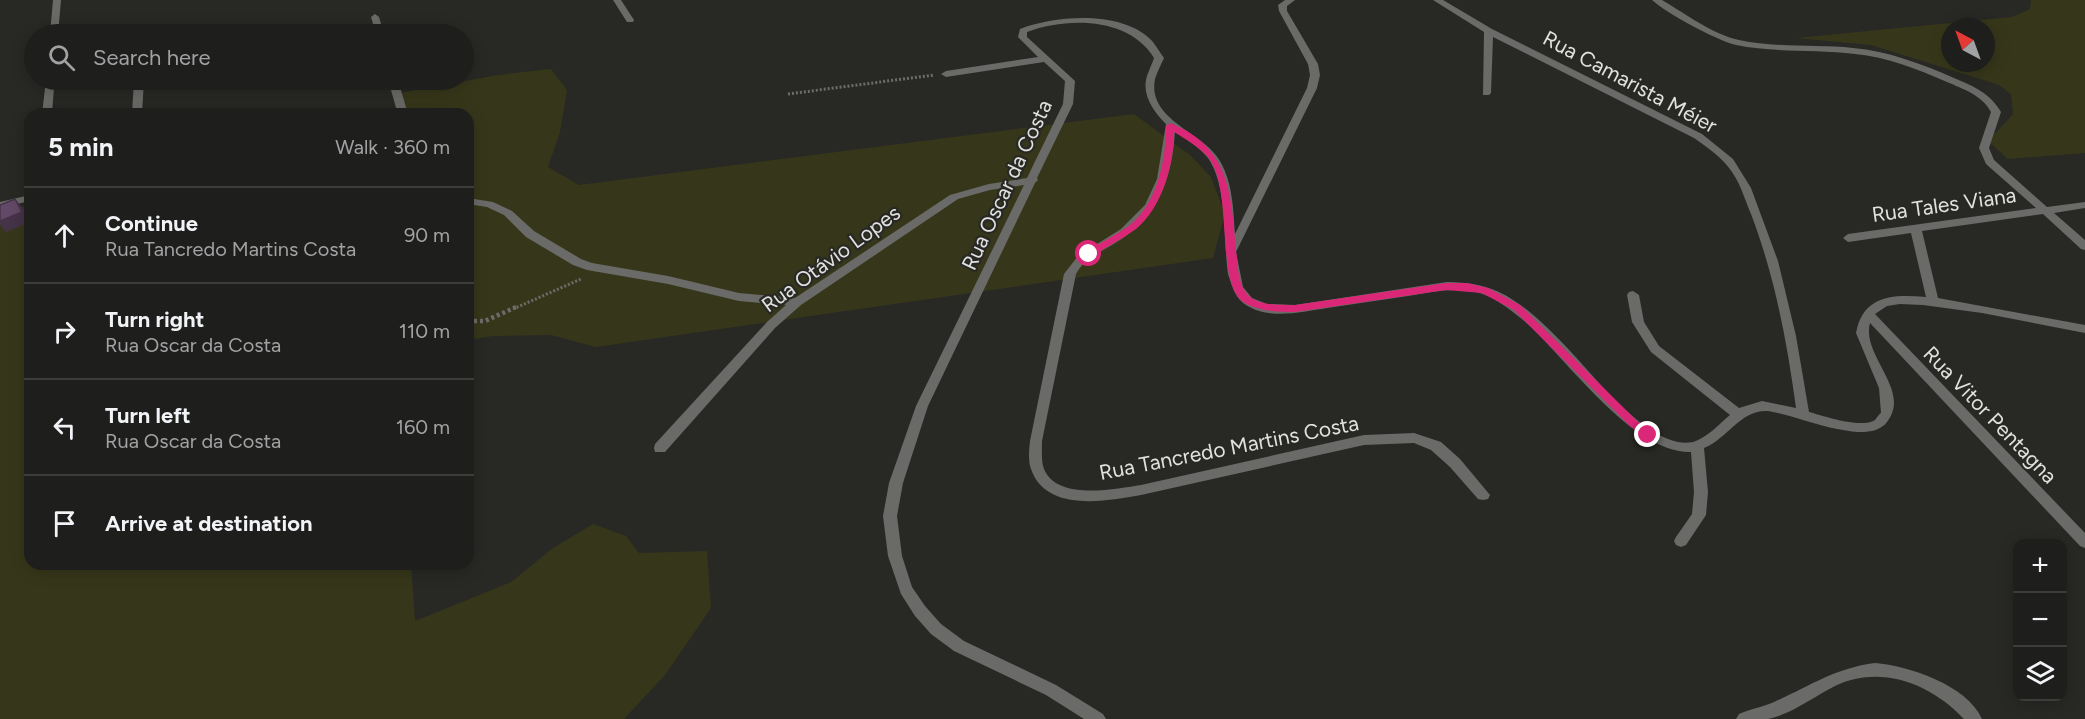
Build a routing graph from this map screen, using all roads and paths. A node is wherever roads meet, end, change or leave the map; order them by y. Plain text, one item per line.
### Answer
1 (57, 0) edge
2 (617, 0) edge
3 (1291, 0) edge
4 (1437, 0) edge
5 (1656, 0) edge
6 (375, 17) dead end
7 (630, 20) dead end
8 (55, 24) edge
9 (377, 24) edge
10 (1490, 31) junction
11 (1047, 59) junction
12 (946, 74) joint
13 (49, 90) edge
14 (138, 90) edge
15 (396, 90) edge
16 (1486, 93) dead end
17 (788, 94) dead end
18 (48, 108) edge
19 (137, 108) edge
20 (401, 108) edge
21 (1170, 126) junction
22 (1033, 180) junction
23 (24, 199) edge
24 (474, 202) edge
25 (0, 205) edge
26 (2085, 205) edge
27 (2044, 211) junction
28 (1916, 229) junction
29 (1848, 238) dead end
30 (2085, 246) edge
31 (1232, 251) junction
32 (601, 269) junction
33 (1633, 295) dead end
34 (797, 302) junction
35 (1933, 302) junction
36 (1868, 314) junction
37 (474, 321) edge
38 (2085, 329) edge
39 (1803, 413) junction
40 (1740, 416) junction
41 (1697, 447) junction
42 (660, 448) dead end
43 (1483, 495) dead end
44 (1681, 541) dead end
45 (2085, 542) edge
46 (1098, 719) edge
47 (1744, 719) edge
48 (1974, 719) edge

1 - 8 street
2 - 7 street
3 - 31 street
4 - 10 street, Rua Camarista Méier
5 - 27 street
6 - 9 street
10 - 16 street
10 - 39 street, Rua Camarista Méier
11 - 12 street
11 - 21 street, Rua Oscar da Costa
11 - 22 street, Rua Oscar da Costa
12 - 17 path
13 - 18 street
14 - 19 street
15 - 20 street
21 - 31 street, Rua Oscar da Costa
21 - 43 street, Rua Tancredo Martins Costa
22 - 34 street, Rua Otávio Lopes
22 - 46 street, Rua Oscar da Costa
23 - 25 street
24 - 32 street
26 - 27 street, Rua Tales Viana
27 - 28 street, Rua Tales Viana
27 - 30 street
28 - 29 street, Rua Tales Viana
28 - 35 street
31 - 41 street, Rua Oscar da Costa
32 - 34 street
32 - 37 path
33 - 40 street
34 - 42 street, Rua Otávio Lopes
35 - 36 street
35 - 38 street
36 - 39 street
36 - 45 street, Rua Vitor Pentagna
39 - 40 street
40 - 41 street
41 - 44 street
47 - 48 street

